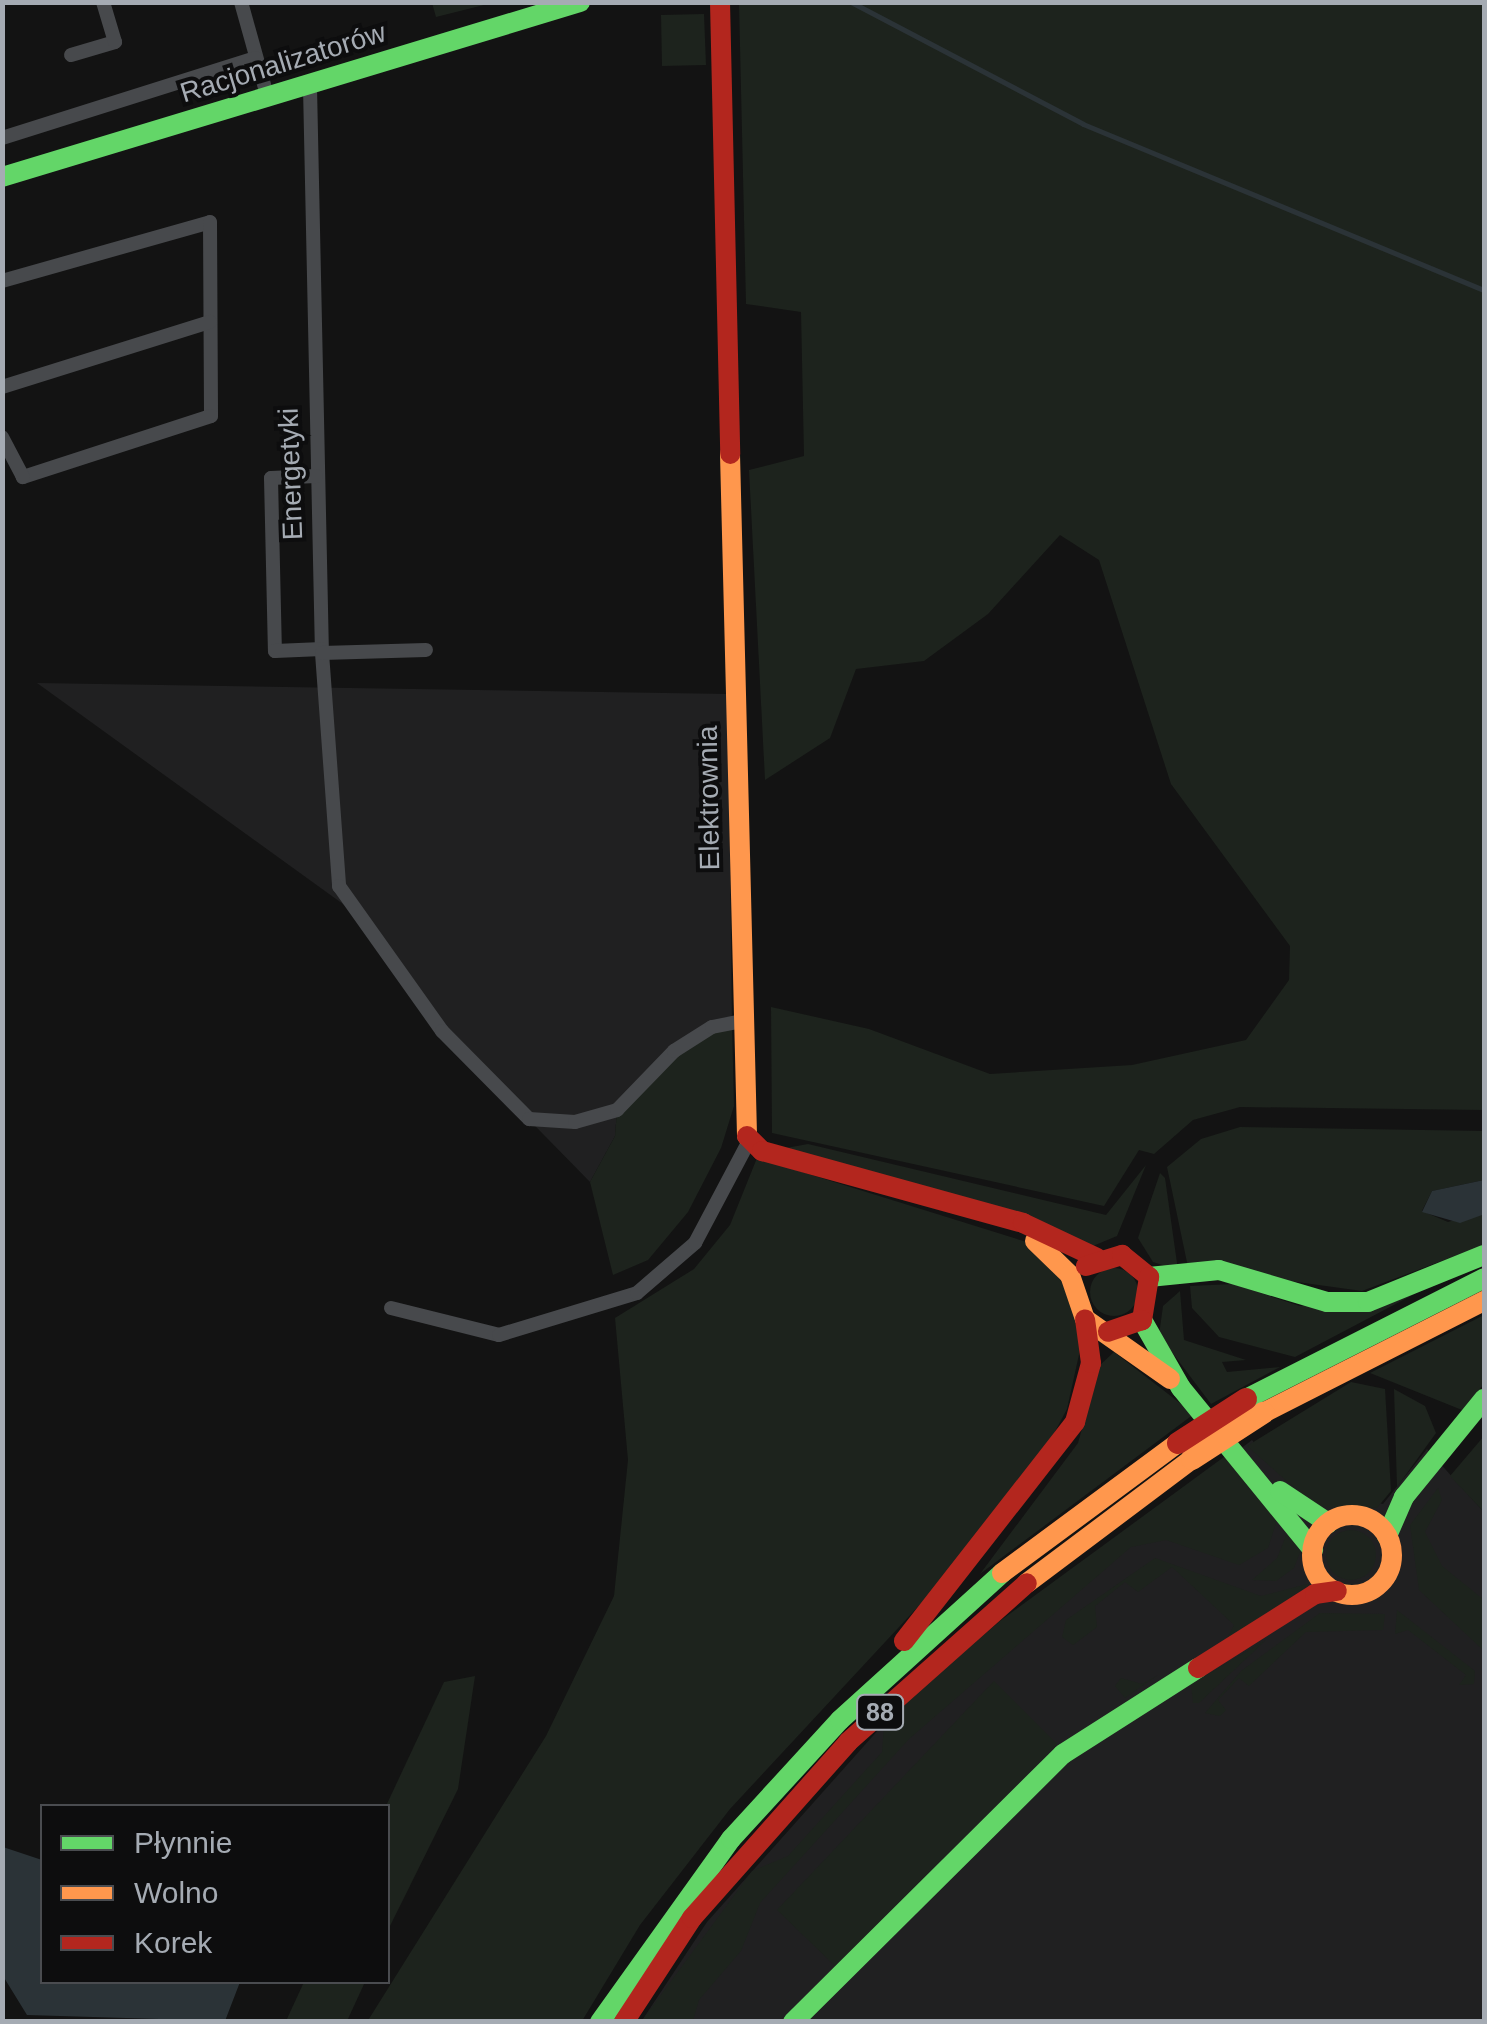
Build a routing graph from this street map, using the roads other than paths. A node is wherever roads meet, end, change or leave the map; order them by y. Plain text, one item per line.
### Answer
1 (102, 2) edge
2 (241, 2) edge
3 (580, 2) edge
4 (720, 2) edge
5 (72, 55) dead end
6 (256, 58) junction
7 (310, 87) junction
8 (268, 100) junction
9 (2, 138) edge
10 (2, 178) edge
11 (2, 281) edge
12 (210, 322) junction
13 (2, 386) edge
14 (2, 437) edge
15 (316, 476) junction
16 (426, 650) dead end
17 (322, 651) junction
18 (744, 1021) junction
19 (749, 1140) junction
20 (1000, 1218) junction
21 (1484, 1254) edge
22 (1097, 1258) junction
23 (1150, 1278) junction
24 (1484, 1278) edge
25 (1484, 1301) edge
26 (391, 1308) dead end
27 (1080, 1309) junction
28 (1142, 1320) junction
29 (1108, 1332) junction
30 (1306, 1378) junction
31 (1181, 1388) junction
32 (1484, 1399) edge
33 (1186, 1451) junction
34 (1261, 1477) junction
35 (1328, 1524) junction
36 (1387, 1536) junction
37 (1313, 1550) junction
38 (1337, 1591) junction
39 (758, 1810) junction
40 (600, 2022) edge
41 (624, 2022) edge
42 (793, 2022) edge

1 - 5 street
2 - 6 street
3 - 7 street, Racjonalizatorów
4 - 18 street, Elektrownia
6 - 8 street
6 - 9 street
7 - 8 street, Racjonalizatorów
7 - 15 street, Energetyki
8 - 10 street, Racjonalizatorów
11 - 12 street
12 - 13 street
12 - 14 street
15 - 17 street, Energetyki
15 - 17 street
16 - 17 street
17 - 18 street, Energetyki
18 - 19 street, Elektrownia
19 - 20 street
19 - 26 street
20 - 22 street
20 - 27 street
21 - 23 street
22 - 23 street
22 - 27 street
23 - 28 street
24 - 30 street, 88
25 - 30 street, 88
27 - 29 street
27 - 39 street
28 - 29 street
28 - 31 street
29 - 31 street
30 - 33 street, 88, bridge
31 - 34 street
32 - 36 street
33 - 39 street, 88
33 - 41 street, 88
34 - 35 street
34 - 37 street
35 - 36 street
35 - 37 street
36 - 38 street
37 - 38 street
38 - 42 street
39 - 40 street, 88

